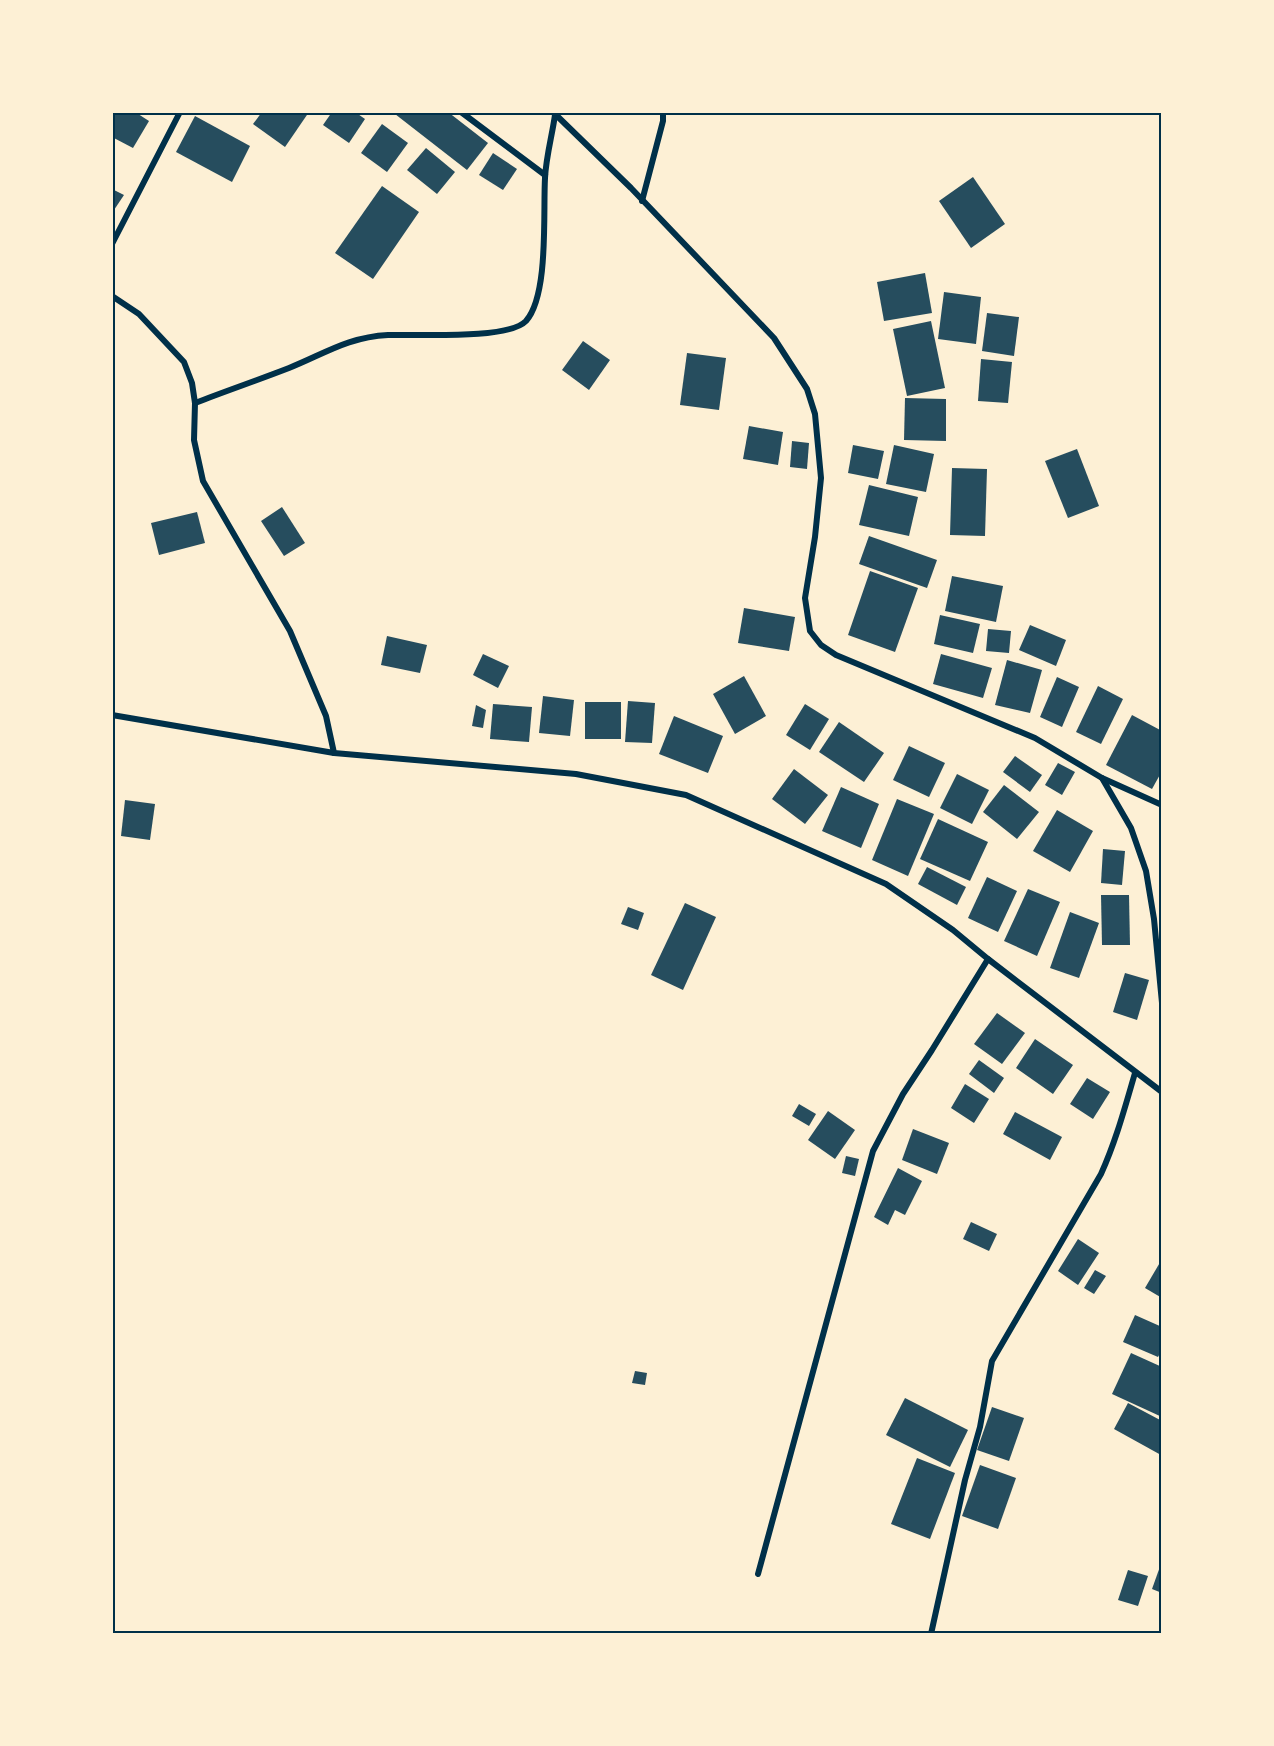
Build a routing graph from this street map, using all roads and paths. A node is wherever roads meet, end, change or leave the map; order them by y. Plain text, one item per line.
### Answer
1 (180, 112) edge
2 (461, 112) edge
3 (663, 112) edge
4 (554, 114) edge
5 (545, 175) junction
6 (642, 201) junction
7 (112, 244) edge
8 (112, 296) edge
9 (195, 403) junction
10 (112, 715) edge
11 (334, 753) junction
12 (1102, 778) junction
13 (1161, 805) edge
14 (988, 959) junction
15 (1161, 1003) edge
16 (1135, 1073) junction
17 (1161, 1092) edge
18 (758, 1574) dead end
19 (931, 1634) edge

1 - 7 street
2 - 5 street
3 - 6 street
4 - 5 street
4 - 6 street
5 - 9 street
6 - 12 street
8 - 9 street
9 - 11 street
10 - 11 street
11 - 14 street
12 - 13 street
12 - 15 street
14 - 16 street
14 - 18 street
16 - 17 street
16 - 19 street

